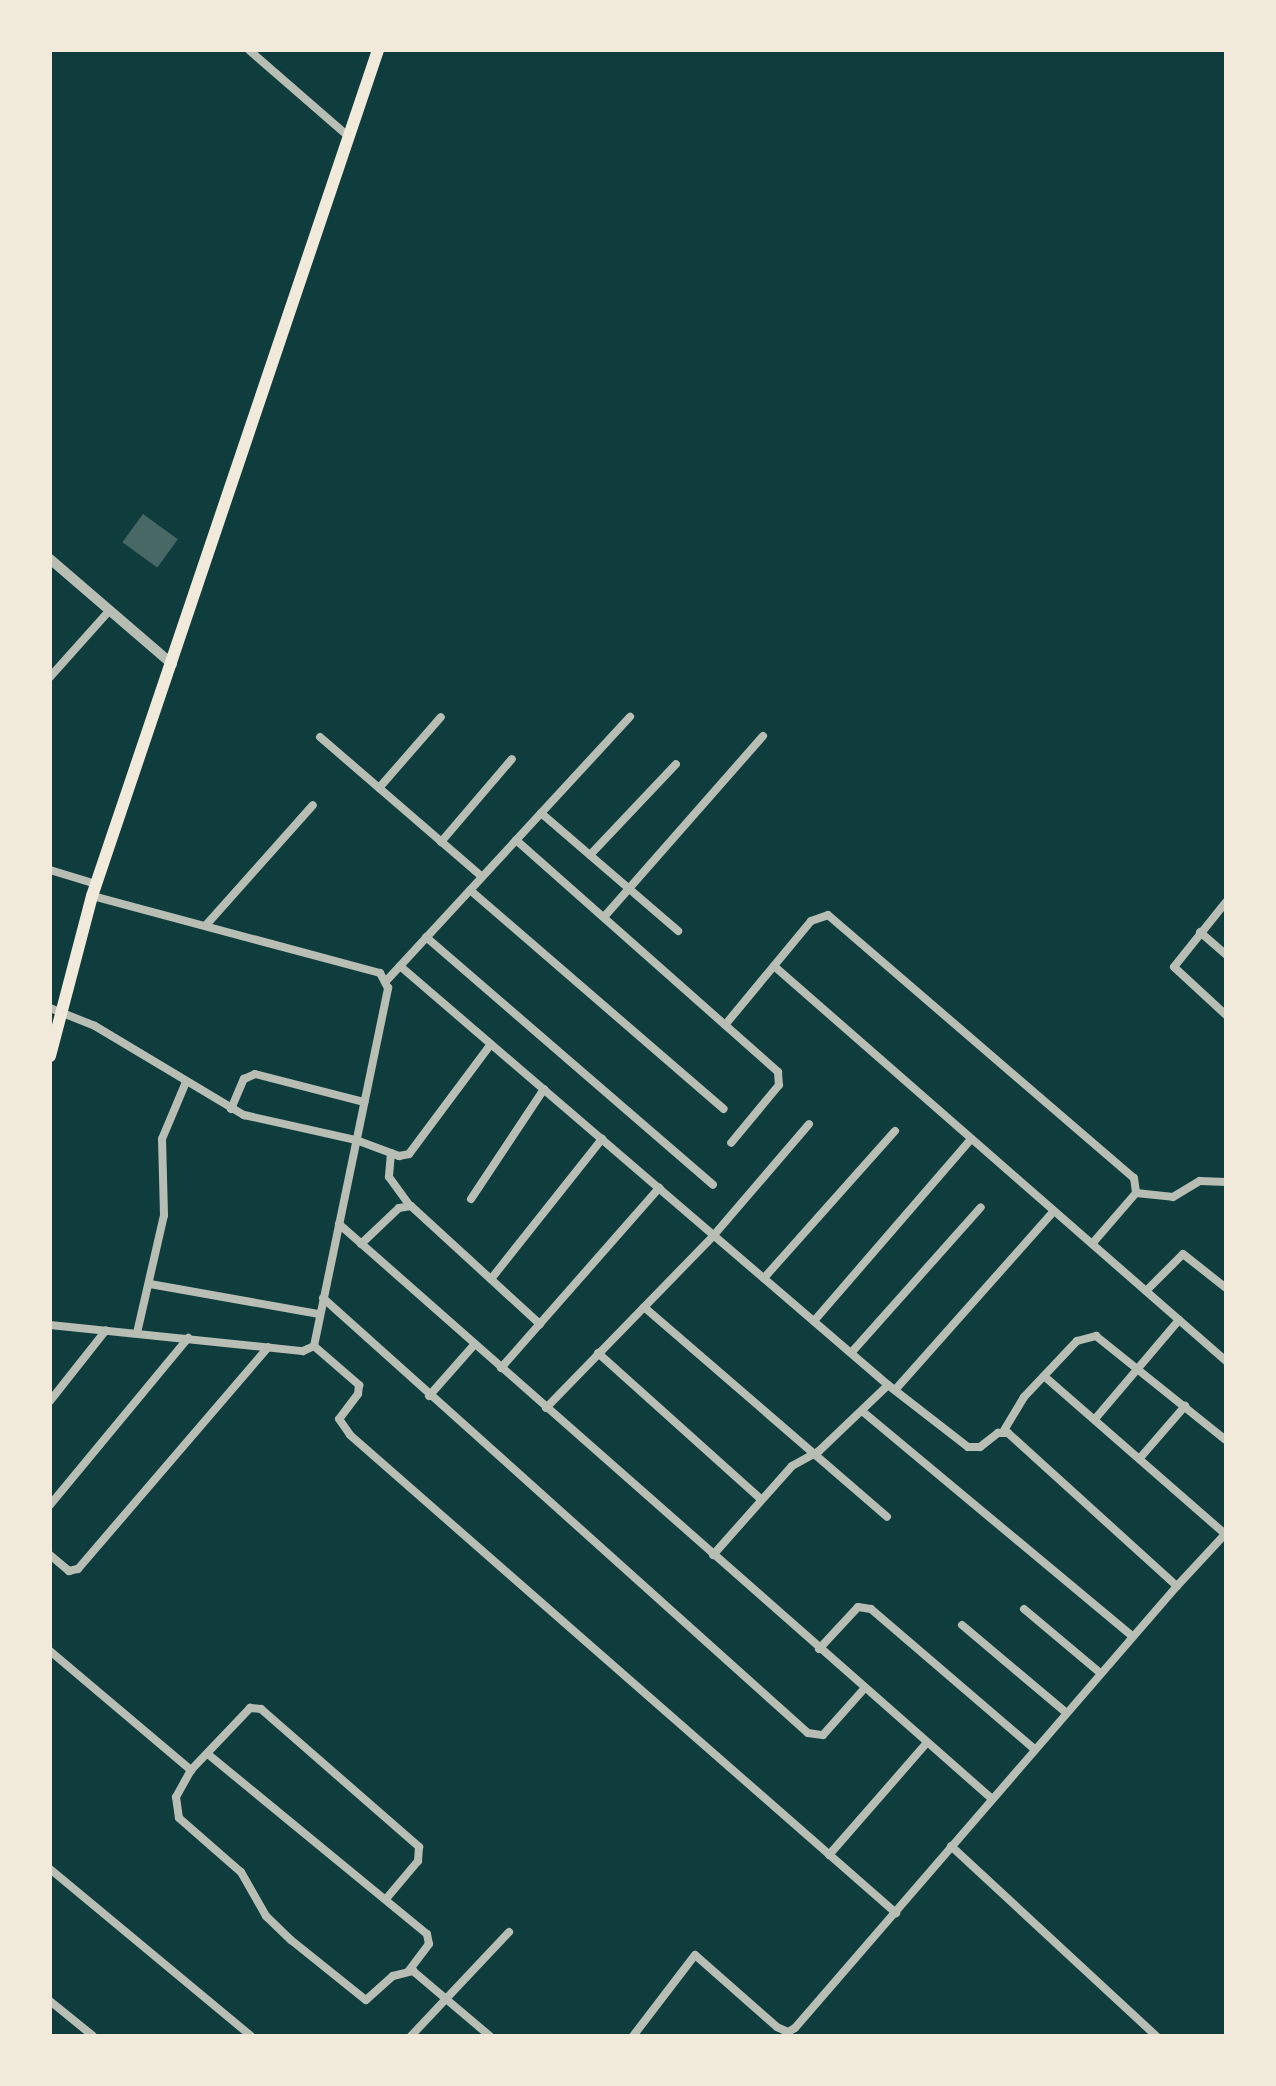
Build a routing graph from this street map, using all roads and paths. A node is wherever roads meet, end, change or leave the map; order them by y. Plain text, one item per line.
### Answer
1 (249, 50) edge
2 (378, 50) edge
3 (349, 137) junction
4 (50, 559) edge
5 (110, 610) junction
6 (172, 664) junction
7 (50, 677) edge
8 (441, 717) dead end
9 (630, 717) dead end
10 (763, 736) dead end
11 (320, 737) dead end
12 (512, 759) dead end
13 (676, 764) dead end
14 (379, 788) junction
15 (313, 805) dead end
16 (541, 813) junction
17 (516, 840) junction
18 (441, 842) junction
19 (590, 855) junction
20 (50, 870) edge
21 (482, 877) junction
22 (630, 889) junction
23 (94, 890) junction
24 (470, 890) junction
25 (1226, 902) edge
26 (604, 917) junction
27 (207, 924) junction
28 (678, 931) dead end
29 (1200, 932) junction
30 (426, 937) junction
31 (1226, 955) edge
32 (400, 966) junction
33 (774, 966) junction
34 (388, 979) junction
35 (56, 1010) edge
36 (1226, 1015) edge
37 (725, 1025) junction
38 (491, 1044) junction
39 (50, 1056) edge
40 (186, 1082) junction
41 (544, 1089) junction
42 (364, 1102) junction
43 (231, 1109) junction
44 (724, 1109) dead end
45 (809, 1124) dead end
46 (895, 1131) dead end
47 (602, 1139) junction
48 (971, 1139) junction
49 (356, 1140) junction
50 (731, 1143) dead end
51 (391, 1153) junction
52 (1226, 1182) edge
53 (713, 1185) dead end
54 (659, 1188) junction
55 (1136, 1193) junction
56 (471, 1199) dead end
57 (409, 1205) junction
58 (981, 1207) dead end
59 (1054, 1211) junction
60 (339, 1224) junction
61 (714, 1235) junction
62 (361, 1244) junction
63 (1092, 1244) junction
64 (764, 1278) junction
65 (491, 1279) junction
66 (150, 1284) junction
67 (1226, 1288) edge
68 (1146, 1291) junction
69 (323, 1298) junction
70 (644, 1307) junction
71 (319, 1314) junction
72 (1179, 1320) junction
73 (814, 1321) junction
74 (540, 1324) junction
75 (50, 1325) edge
76 (106, 1330) junction
77 (137, 1333) junction
78 (188, 1338) junction
79 (474, 1345) junction
80 (314, 1346) junction
81 (268, 1347) junction
82 (598, 1353) junction
83 (851, 1353) junction
84 (1226, 1361) edge
85 (1138, 1367) junction
86 (501, 1368) junction
87 (1044, 1376) junction
88 (892, 1387) junction
89 (429, 1396) junction
90 (50, 1401) edge
91 (1185, 1406) junction
92 (546, 1408) junction
93 (862, 1411) junction
94 (1095, 1419) junction
95 (1003, 1432) junction
96 (1226, 1440) edge
97 (813, 1454) junction
98 (1140, 1458) junction
99 (761, 1499) junction
100 (50, 1505) edge
101 (887, 1517) dead end
102 (1225, 1534) edge
103 (50, 1555) edge
104 (713, 1555) junction
105 (1177, 1586) junction
106 (1024, 1609) dead end
107 (962, 1625) dead end
108 (1132, 1636) junction
109 (819, 1649) junction
110 (50, 1651) edge
111 (1099, 1672) junction
112 (864, 1689) junction
113 (1064, 1711) junction
114 (926, 1744) junction
115 (1033, 1748) junction
116 (209, 1755) junction
117 (191, 1770) junction
118 (991, 1798) junction
119 (951, 1846) junction
120 (829, 1855) junction
121 (50, 1869) edge
122 (386, 1899) junction
123 (896, 1913) junction
124 (509, 1932) dead end
125 (409, 1971) junction
126 (447, 1997) junction
127 (50, 2001) edge
128 (484, 2034) edge
129 (93, 2036) edge
130 (251, 2036) edge
131 (411, 2036) edge
132 (633, 2036) edge
133 (1156, 2036) edge

1 - 3 street
2 - 3 main road
3 - 6 main road
4 - 5 street
5 - 6 street
5 - 7 street
6 - 23 main road
8 - 14 street
9 - 16 street
10 - 22 street
11 - 14 street
12 - 18 street
13 - 19 street
14 - 18 street
15 - 27 street
16 - 17 street
16 - 19 street
17 - 21 street
17 - 26 street
18 - 21 street
19 - 22 street
20 - 23 street
21 - 24 street
22 - 26 street
22 - 28 street
23 - 27 street
23 - 35 main road
24 - 30 street
24 - 44 street
25 - 29 street
26 - 37 street
27 - 34 street
29 - 31 street
29 - 36 street
30 - 32 street
30 - 53 street
32 - 34 street
32 - 38 street
33 - 37 street
33 - 48 street
33 - 55 street
34 - 42 street
35 - 39 main road
35 - 40 street
37 - 50 street
38 - 41 street
38 - 51 street
40 - 43 street
40 - 66 street
41 - 47 street
41 - 56 street
42 - 43 street
42 - 49 street
43 - 49 street
45 - 61 street
46 - 64 street
47 - 54 street
47 - 65 street
48 - 59 street
48 - 73 street
49 - 51 street
49 - 60 street
51 - 57 street
52 - 55 street
54 - 61 street
54 - 74 street
55 - 63 street
57 - 62 street
57 - 65 street
58 - 83 street
59 - 63 street
59 - 88 street
60 - 62 street
60 - 69 street
61 - 64 street
61 - 70 street
62 - 79 street
63 - 68 street
64 - 73 street
65 - 74 street
66 - 71 street
66 - 77 street
67 - 68 street
68 - 72 street
69 - 71 street
69 - 89 street
70 - 82 street
70 - 97 street
71 - 80 street
72 - 84 street
72 - 85 street
73 - 83 street
74 - 86 street
75 - 76 street
76 - 77 street
76 - 90 street
77 - 78 street
78 - 81 street
78 - 100 street
79 - 86 street
79 - 89 street
80 - 81 street
80 - 120 street
81 - 103 street
82 - 92 street
82 - 99 street
83 - 88 street
85 - 87 street
85 - 91 street
85 - 94 street
86 - 92 street
87 - 94 street
87 - 95 street
88 - 93 street
88 - 95 street
89 - 112 street
91 - 96 street
91 - 98 street
92 - 104 street
93 - 97 street
93 - 108 street
94 - 98 street
95 - 105 street
97 - 99 street
97 - 101 street
98 - 102 street
99 - 104 street
102 - 105 street
104 - 109 street
105 - 108 street
106 - 111 street
107 - 113 street
108 - 111 street
109 - 112 street
109 - 115 street
110 - 117 street
111 - 113 street
112 - 114 street
113 - 115 street
114 - 118 street
114 - 120 street
115 - 118 street
116 - 117 street
116 - 122 street
116 - 122 street
117 - 125 street
118 - 119 street
119 - 123 street
119 - 133 street
120 - 123 street
121 - 130 street
122 - 125 street
123 - 132 street
124 - 126 street
125 - 126 street
126 - 128 street
126 - 131 street
127 - 129 street

